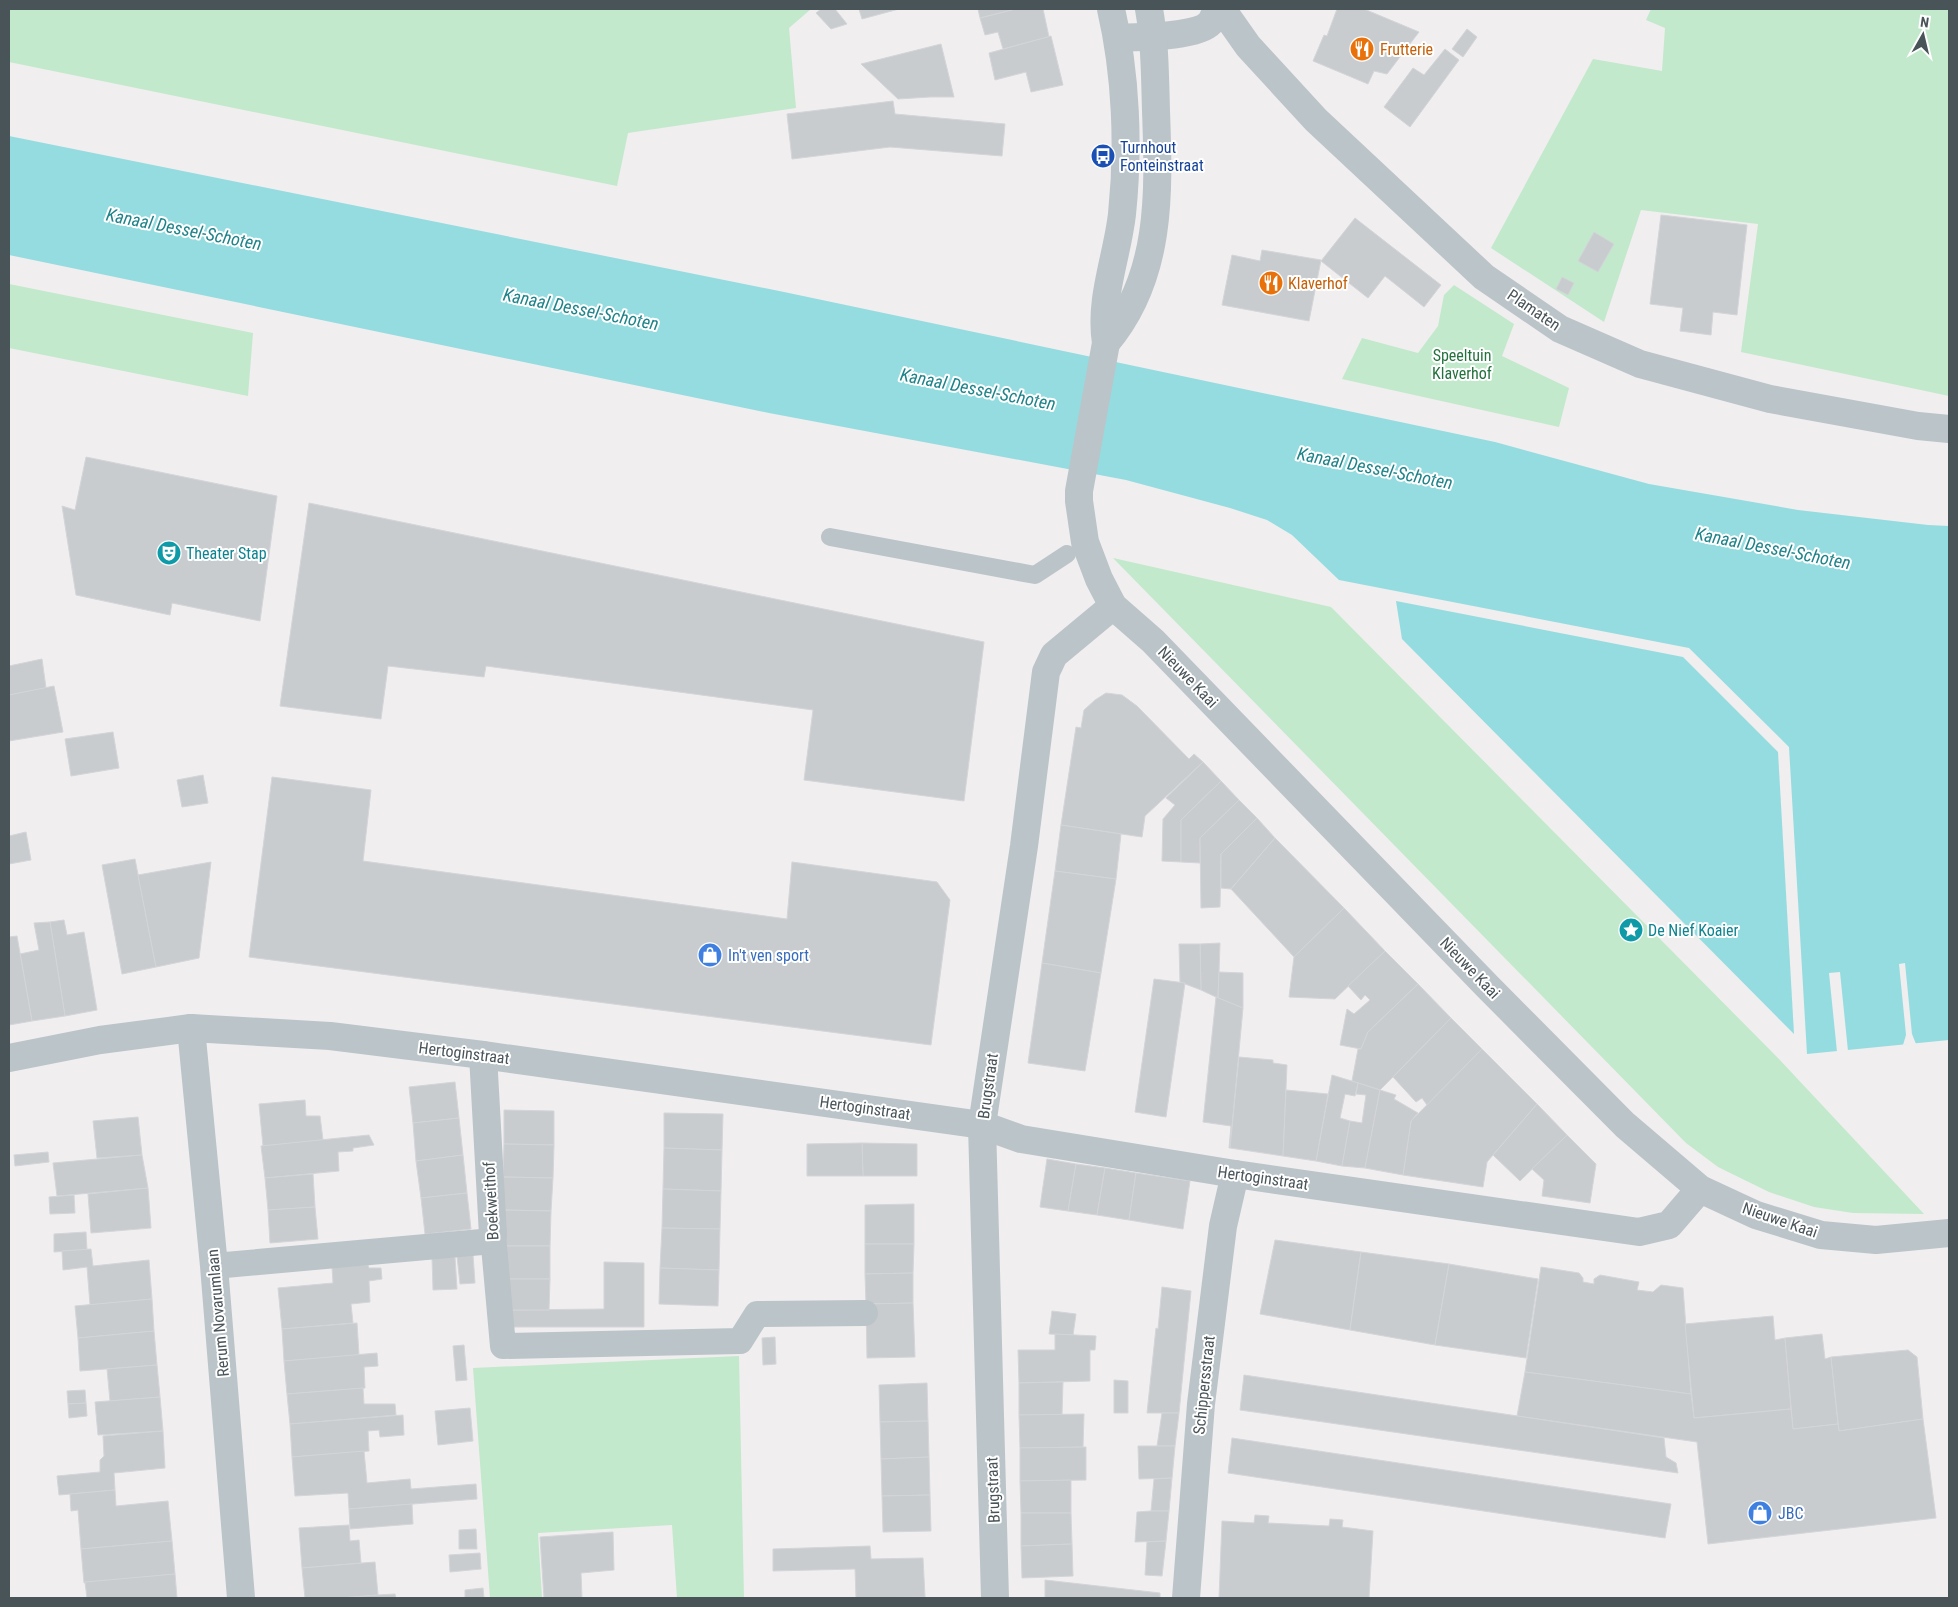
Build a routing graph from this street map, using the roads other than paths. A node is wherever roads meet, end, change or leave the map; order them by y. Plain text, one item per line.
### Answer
1 (1111, 9) edge
2 (1149, 9) edge
3 (1217, 9) edge
4 (1222, 9) edge
5 (1153, 36) junction
6 (1118, 38) junction
7 (1105, 350) junction
8 (1949, 429) edge
9 (830, 537) dead end
10 (1076, 548) junction
11 (1113, 606) junction
12 (190, 1028) junction
13 (483, 1055) junction
14 (9, 1058) edge
15 (982, 1125) junction
16 (1235, 1174) junction
17 (1700, 1189) junction
18 (1949, 1233) edge
19 (493, 1238) junction
20 (214, 1266) junction
21 (865, 1313) dead end
22 (241, 1598) edge
23 (994, 1598) edge
24 (1186, 1598) edge

1 - 6 street
2 - 5 street
3 - 5 street
4 - 8 street, Plamaten
5 - 6 street
5 - 7 street
6 - 7 street
7 - 10 street
9 - 10 lane
10 - 11 street, Nieuwe Kaai
11 - 15 street, Brugstraat
11 - 17 street, Nieuwe Kaai
12 - 13 street, Hertoginstraat
12 - 14 street, Hertoginstraat
12 - 20 street, Rerum Novarumlaan
13 - 15 street, Hertoginstraat
13 - 19 street, Boekweithof
15 - 16 street, Hertoginstraat
15 - 23 street, Brugstraat
16 - 17 street, Hertoginstraat
16 - 24 street, Schippersstraat
17 - 18 street, Nieuwe Kaai
19 - 20 street
19 - 21 street, Boekweithof
20 - 22 street, Rerum Novarumlaan

